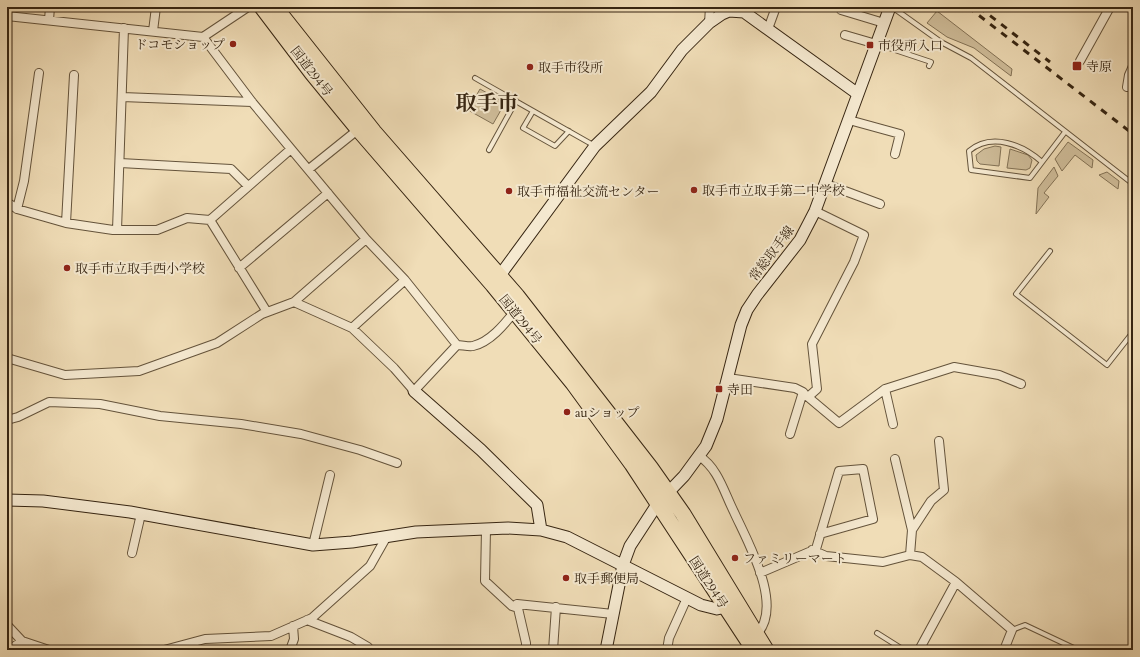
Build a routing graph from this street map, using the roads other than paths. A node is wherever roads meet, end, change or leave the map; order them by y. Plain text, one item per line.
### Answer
1 (50, 7) edge
2 (156, 7) edge
3 (248, 7) edge
4 (262, 7) edge
5 (275, 7) edge
6 (710, 7) edge
7 (776, 7) edge
8 (891, 7) edge
9 (1110, 7) edge
10 (841, 10) dead end
11 (7, 16) edge
12 (49, 20) junction
13 (884, 22) junction
14 (709, 23) junction
15 (124, 28) junction
16 (768, 29) junction
17 (153, 31) junction
18 (845, 35) dead end
19 (203, 37) junction
20 (876, 44) junction
21 (1080, 61) dead end
22 (930, 66) dead end
23 (1133, 66) edge
24 (39, 74) dead end
25 (74, 75) dead end
26 (475, 78) dead end
27 (1127, 87) dead end
28 (858, 94) junction
29 (122, 97) junction
30 (252, 102) junction
31 (516, 102) junction
32 (533, 111) junction
33 (849, 120) junction
34 (362, 126) junction
35 (569, 131) junction
36 (1065, 132) junction
37 (595, 146) junction
38 (291, 149) junction
39 (488, 150) dead end
40 (895, 154) dead end
41 (1042, 162) junction
42 (120, 163) junction
43 (309, 169) junction
44 (826, 184) junction
45 (1133, 184) edge
46 (248, 186) junction
47 (328, 193) junction
48 (7, 202) edge
49 (880, 204) dead end
50 (17, 209) junction
51 (815, 211) junction
52 (210, 220) junction
53 (66, 223) junction
54 (117, 230) junction
55 (366, 239) junction
56 (1050, 251) dead end
57 (239, 268) junction
58 (405, 280) junction
59 (496, 280) junction
60 (294, 302) junction
61 (514, 311) junction
62 (267, 312) junction
63 (352, 328) junction
64 (1133, 332) edge
65 (458, 344) junction
66 (7, 358) edge
67 (728, 378) junction
68 (1020, 384) dead end
69 (885, 390) junction
70 (414, 391) junction
71 (806, 395) junction
72 (7, 420) edge
73 (893, 424) dead end
74 (790, 434) dead end
75 (939, 441) dead end
76 (699, 456) junction
77 (895, 459) dead end
78 (397, 463) dead end
79 (330, 475) dead end
80 (663, 497) junction
81 (7, 500) edge
82 (141, 514) junction
83 (486, 529) junction
84 (541, 530) junction
85 (912, 530) junction
86 (820, 534) junction
87 (387, 536) junction
88 (313, 545) junction
89 (812, 550) junction
90 (132, 553) dead end
91 (910, 555) junction
92 (622, 565) junction
93 (760, 573) junction
94 (956, 582) junction
95 (686, 598) junction
96 (556, 607) junction
97 (726, 607) junction
98 (518, 608) junction
99 (613, 614) junction
100 (307, 620) junction
101 (7, 625) edge
102 (293, 626) junction
103 (1012, 630) junction
104 (876, 633) dead end
105 (22, 641) junction
106 (753, 642) edge
107 (179, 648) edge
108 (9, 650) edge
109 (49, 650) edge
110 (164, 650) edge
111 (290, 650) edge
112 (366, 650) edge
113 (526, 650) edge
114 (553, 650) edge
115 (606, 650) edge
116 (668, 650) edge
117 (766, 650) edge
118 (904, 650) edge
119 (919, 650) edge
120 (1004, 650) edge
121 (1078, 650) edge

1 - 12 street
2 - 17 street
3 - 19 street
4 - 34 highway, 国道294号
5 - 34 highway, 国道294号
6 - 14 street
7 - 16 street
8 - 13 street, 常総取手線
8 - 36 lane
9 - 21 street
10 - 13 street
11 - 12 street
12 - 15 street
13 - 20 street, 常総取手線
14 - 16 street
14 - 37 street
15 - 17 street
15 - 29 street
16 - 28 street
17 - 19 street
18 - 20 street
19 - 30 street
20 - 22 lane
20 - 28 street, 常総取手線
23 - 27 street
24 - 50 street
25 - 53 street
26 - 31 lane
28 - 33 street, 常総取手線
29 - 30 street
29 - 42 street
30 - 38 street
31 - 32 lane
31 - 39 lane
32 - 35 lane
32 - 35 lane
33 - 40 street
33 - 44 street, 常総取手線
34 - 43 street
34 - 59 highway, 国道294号
35 - 37 lane
36 - 41 lane
36 - 45 lane
37 - 59 street
38 - 43 street
38 - 46 street
41 - 41 lane
42 - 46 street
42 - 54 street
43 - 47 street
44 - 49 street
44 - 51 street, 常総取手線
46 - 52 street
47 - 55 street
47 - 57 street
48 - 50 street
50 - 53 street
51 - 67 street, 常総取手線
51 - 71 street
52 - 54 street
52 - 57 street
53 - 54 street
55 - 58 street
55 - 60 street
56 - 64 lane
57 - 62 street
58 - 63 street
58 - 65 street
59 - 61 highway, 国道294号
59 - 80 highway, 国道294号
60 - 62 street
60 - 63 street
61 - 65 street
61 - 80 highway, 国道294号
62 - 66 street
63 - 70 street
65 - 70 street
67 - 71 street
67 - 76 street, 常総取手線
68 - 69 street
69 - 71 street
69 - 73 street
70 - 84 street
71 - 74 street
72 - 78 street
75 - 85 street
76 - 80 street, 常総取手線
76 - 93 street
77 - 85 street
79 - 88 street
80 - 92 street, 常総取手線
80 - 97 highway, 国道294号
80 - 106 highway, 国道294号
81 - 82 street
82 - 88 street
82 - 90 street
83 - 84 street
83 - 87 street
83 - 98 street
84 - 92 street
85 - 91 street
86 - 86 street
86 - 89 street
87 - 88 street
87 - 100 street
89 - 91 street
89 - 93 street
91 - 94 street
92 - 95 street
92 - 99 street, 常総取手線
93 - 106 street
94 - 103 street
94 - 119 street
95 - 97 street
95 - 116 street
96 - 98 street
96 - 99 street
96 - 114 street
97 - 106 highway, 国道294号
98 - 113 street
99 - 115 street, 常総取手線
100 - 102 street
100 - 112 street
101 - 105 street
102 - 107 street
102 - 111 street
103 - 120 street
103 - 121 lane
104 - 118 lane
105 - 108 street
105 - 109 street
106 - 117 highway, 国道294号
107 - 110 street

